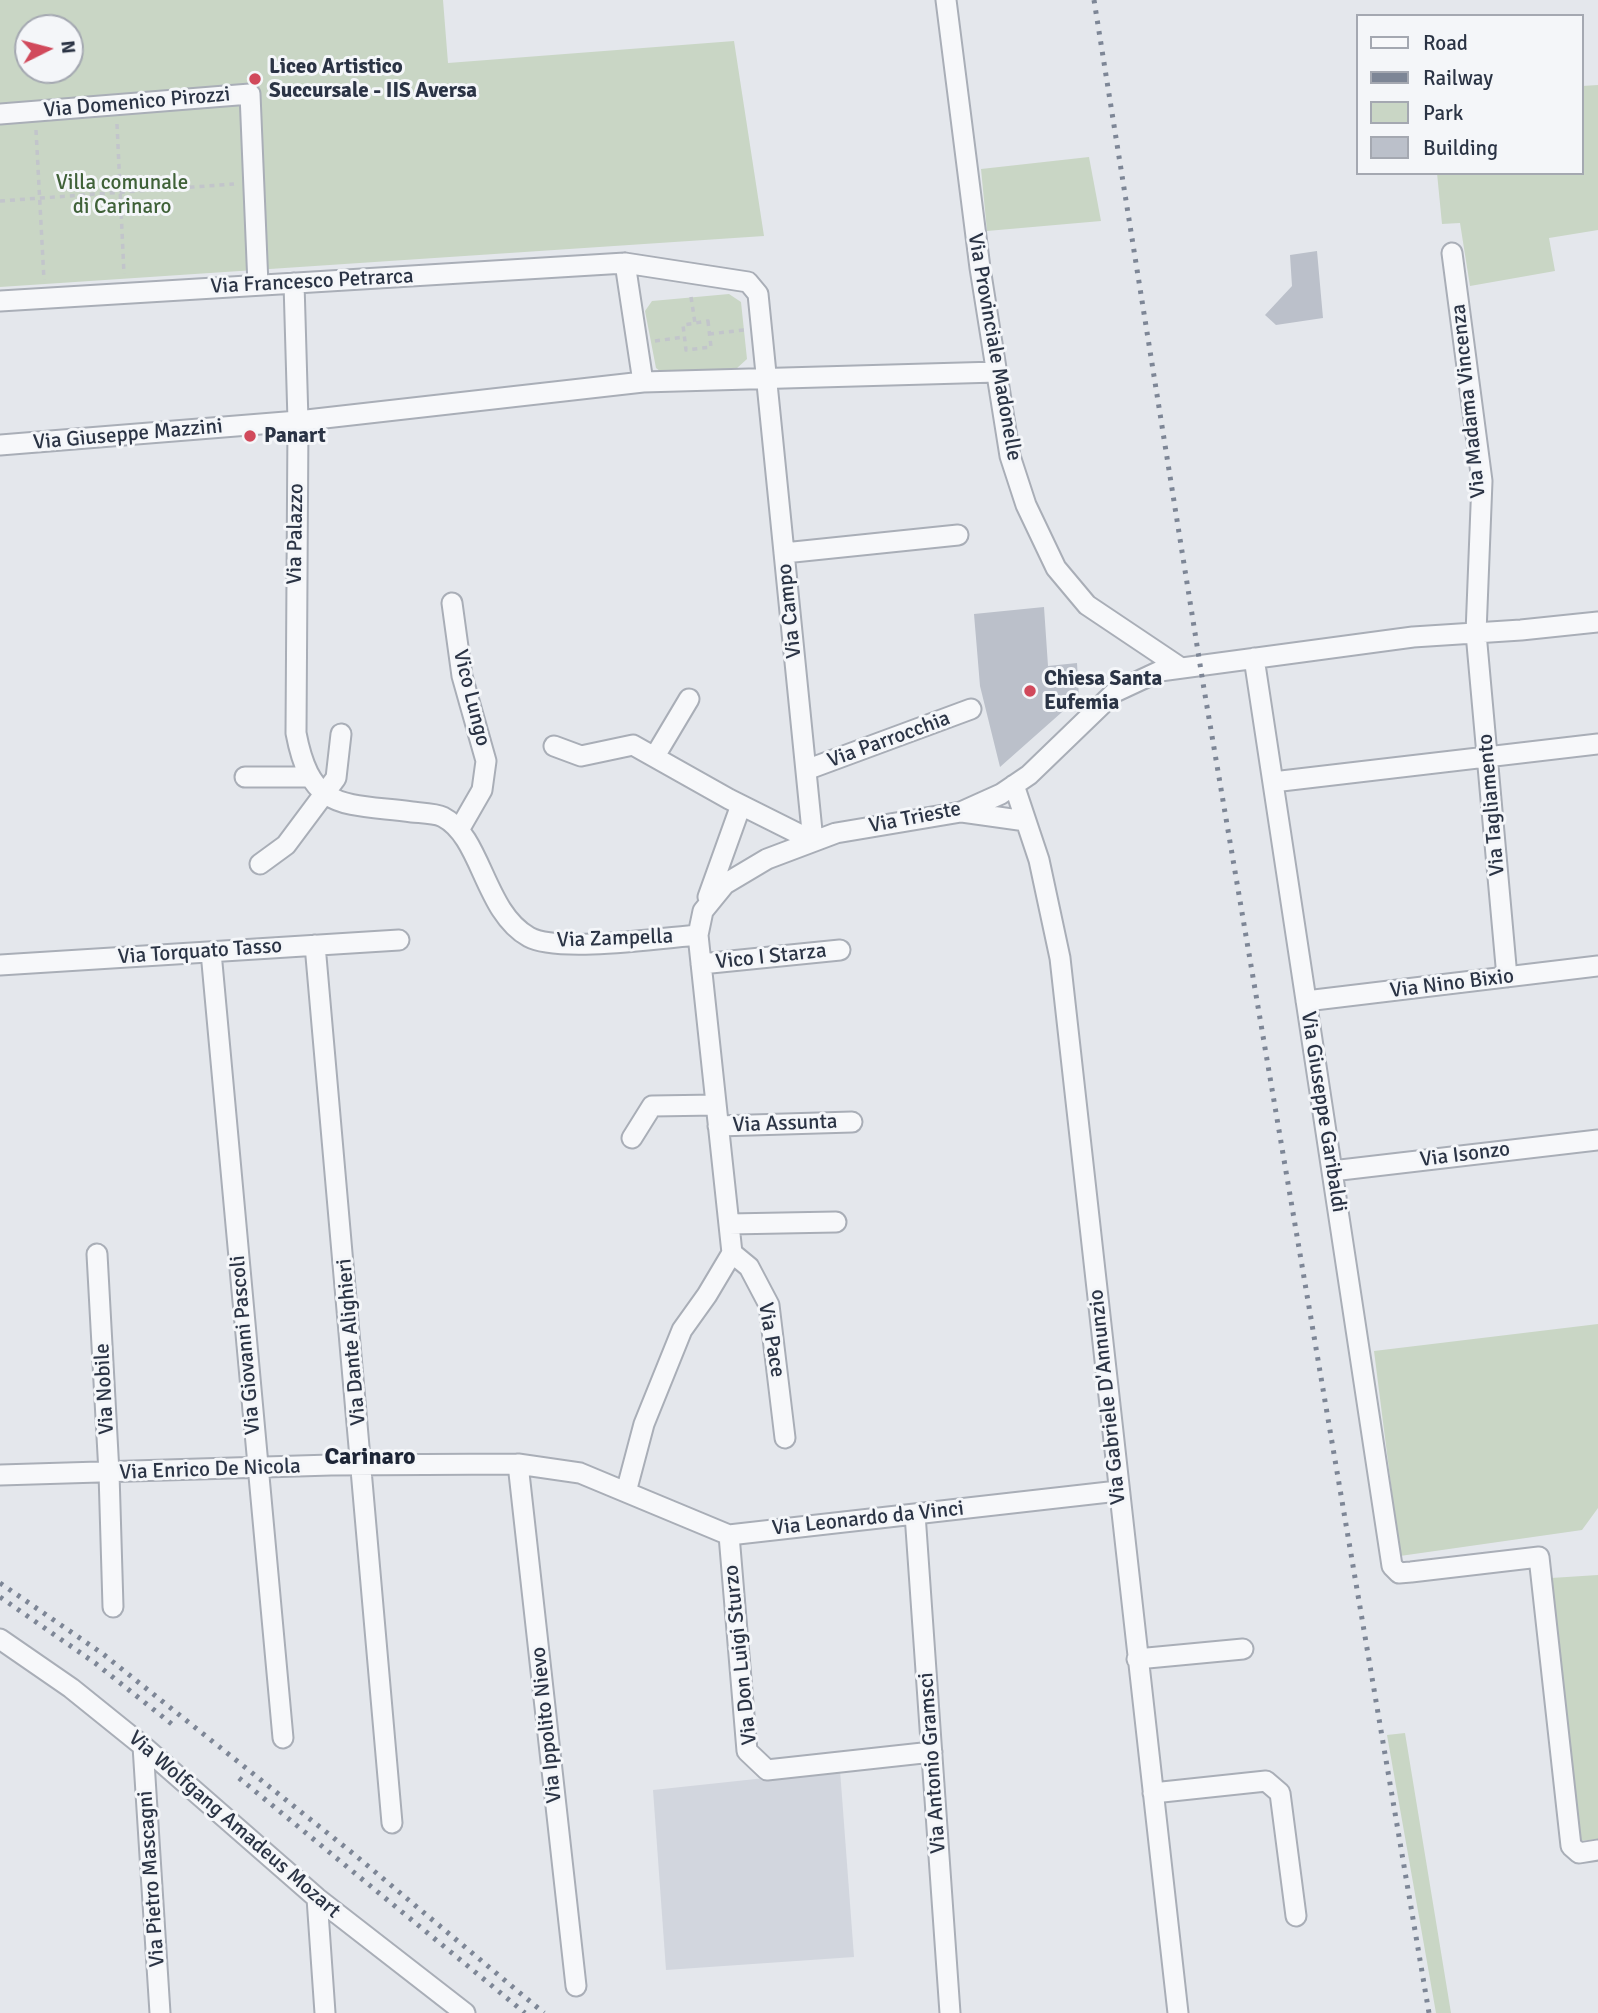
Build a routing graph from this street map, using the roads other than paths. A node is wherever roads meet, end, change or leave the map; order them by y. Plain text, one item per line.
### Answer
1 (946, 0) edge
2 (0, 114) edge
3 (1452, 253) dead end
4 (625, 263) junction
5 (293, 283) junction
6 (258, 285) junction
7 (0, 300) edge
8 (997, 373) junction
9 (767, 381) junction
10 (643, 382) junction
11 (298, 421) junction
12 (0, 445) edge
13 (958, 534) dead end
14 (784, 553) junction
15 (452, 603) dead end
16 (1598, 622) edge
17 (1476, 633) junction
18 (1254, 658) junction
19 (1181, 668) junction
20 (689, 699) dead end
21 (971, 709) dead end
22 (341, 734) dead end
23 (1598, 744) edge
24 (554, 746) dead end
25 (655, 756) junction
26 (1488, 757) junction
27 (806, 771) junction
28 (245, 777) dead end
29 (1273, 782) junction
30 (315, 784) junction
31 (1014, 785) junction
32 (741, 805) junction
33 (961, 812) junction
34 (1026, 821) junction
35 (460, 830) junction
36 (813, 841) junction
37 (260, 864) dead end
38 (704, 911) junction
39 (698, 935) junction
40 (400, 940) dead end
41 (316, 945) junction
42 (840, 950) dead end
43 (211, 952) junction
44 (701, 964) junction
45 (0, 965) edge
46 (1598, 966) edge
47 (1507, 977) junction
48 (1306, 1001) junction
49 (716, 1105) junction
50 (852, 1122) dead end
51 (718, 1126) junction
52 (632, 1138) dead end
53 (1598, 1140) edge
54 (1332, 1171) junction
55 (836, 1222) dead end
56 (729, 1224) junction
57 (732, 1253) junction
58 (97, 1254) dead end
59 (785, 1438) dead end
60 (518, 1464) junction
61 (363, 1465) junction
62 (257, 1468) junction
63 (109, 1473) junction
64 (0, 1475) edge
65 (1118, 1491) junction
66 (626, 1492) junction
67 (915, 1514) junction
68 (729, 1535) junction
69 (113, 1607) dead end
70 (0, 1639) edge
71 (1242, 1649) dead end
72 (1138, 1659) junction
73 (282, 1738) dead end
74 (143, 1745) junction
75 (932, 1752) junction
76 (1153, 1793) junction
77 (392, 1823) dead end
78 (1598, 1850) edge
79 (317, 1898) junction
80 (1296, 1916) dead end
81 (576, 1986) dead end
82 (160, 2013) edge
83 (325, 2013) edge
84 (466, 2013) edge
85 (950, 2013) edge
86 (1178, 2013) edge

1 - 8 street, Via Provinciale Madonelle
2 - 6 street, Via Domenico Pirozzi
3 - 17 street, Via Madama Vincenza
4 - 5 street, Via Francesco Petrarca
4 - 9 street, Via Francesco Petrarca
4 - 10 street
5 - 6 street, Via Francesco Petrarca
5 - 11 street, Via Palazzo
6 - 7 street, Via Francesco Petrarca
8 - 9 street, Via Giuseppe Mazzini
8 - 19 street, Via Provinciale Madonelle
9 - 10 street, Via Giuseppe Mazzini
9 - 14 street, Via Campo
10 - 11 street, Via Giuseppe Mazzini
11 - 12 street, Via Giuseppe Mazzini
11 - 30 street, Via Palazzo
13 - 14 street
14 - 27 street, Via Campo
15 - 35 street, Vico Lungo
16 - 17 street, Via Trieste
17 - 18 street, Via Trieste
17 - 26 street, Via Tagliamento
18 - 19 street, Via Trieste
18 - 29 street, Via Giuseppe Garibaldi
19 - 31 street, Via Trieste
20 - 25 street
21 - 27 street, Via Parrocchia
22 - 30 street
23 - 26 street
24 - 25 street
25 - 32 street
26 - 29 street
26 - 47 street, Via Tagliamento
27 - 36 street, Via Campo
28 - 30 street
29 - 48 street, Via Giuseppe Garibaldi
30 - 35 street
30 - 37 street
31 - 33 street, Via Trieste
31 - 34 street, Via Gabriele D'Annunzio
32 - 36 street
32 - 38 street
33 - 34 street
33 - 36 street, Via Trieste
34 - 65 street, Via Gabriele D'Annunzio
35 - 39 street, Via Zampella
36 - 38 street, Via Trieste
38 - 39 street
39 - 44 street
40 - 41 street, Via Torquato Tasso
41 - 43 street, Via Torquato Tasso
41 - 61 street, Via Dante Alighieri
42 - 44 street, Vico I Starza
43 - 45 street, Via Torquato Tasso
43 - 62 street, Via Giovanni Pascoli
44 - 49 street
46 - 47 street, Via Nino Bixio
47 - 48 street, Via Nino Bixio
48 - 54 street, Via Giuseppe Garibaldi
49 - 51 street
49 - 52 street
50 - 51 street, Via Assunta
51 - 56 street
53 - 54 street, Via Isonzo
54 - 78 street, Via Giuseppe Garibaldi
55 - 56 street
56 - 57 street
57 - 59 street, Via Pace
57 - 66 street
58 - 63 street, Via Nobile
60 - 61 street, Via Enrico De Nicola
60 - 66 street, Via Enrico De Nicola
60 - 81 street, Via Ippolito Nievo
61 - 62 street, Via Enrico De Nicola
61 - 77 street, Via Dante Alighieri
62 - 63 street, Via Enrico De Nicola
62 - 73 street, Via Giovanni Pascoli
63 - 64 street, Via Enrico De Nicola
63 - 69 street, Via Nobile
65 - 67 street, Via Leonardo da Vinci
65 - 72 street, Via Gabriele D'Annunzio
66 - 68 street, Via Leonardo da Vinci
67 - 68 street, Via Leonardo da Vinci
67 - 75 street, Via Antonio Gramsci
68 - 75 street, Via Don Luigi Sturzo
70 - 74 street, Via Wolfgang Amadeus Mozart
71 - 72 street
72 - 76 street, Via Gabriele D'Annunzio
74 - 79 street, Via Wolfgang Amadeus Mozart
74 - 82 street, Via Pietro Mascagni
75 - 85 street, Via Antonio Gramsci
76 - 80 street
76 - 86 street, Via Gabriele D'Annunzio
79 - 83 street
79 - 84 street, Via Wolfgang Amadeus Mozart

